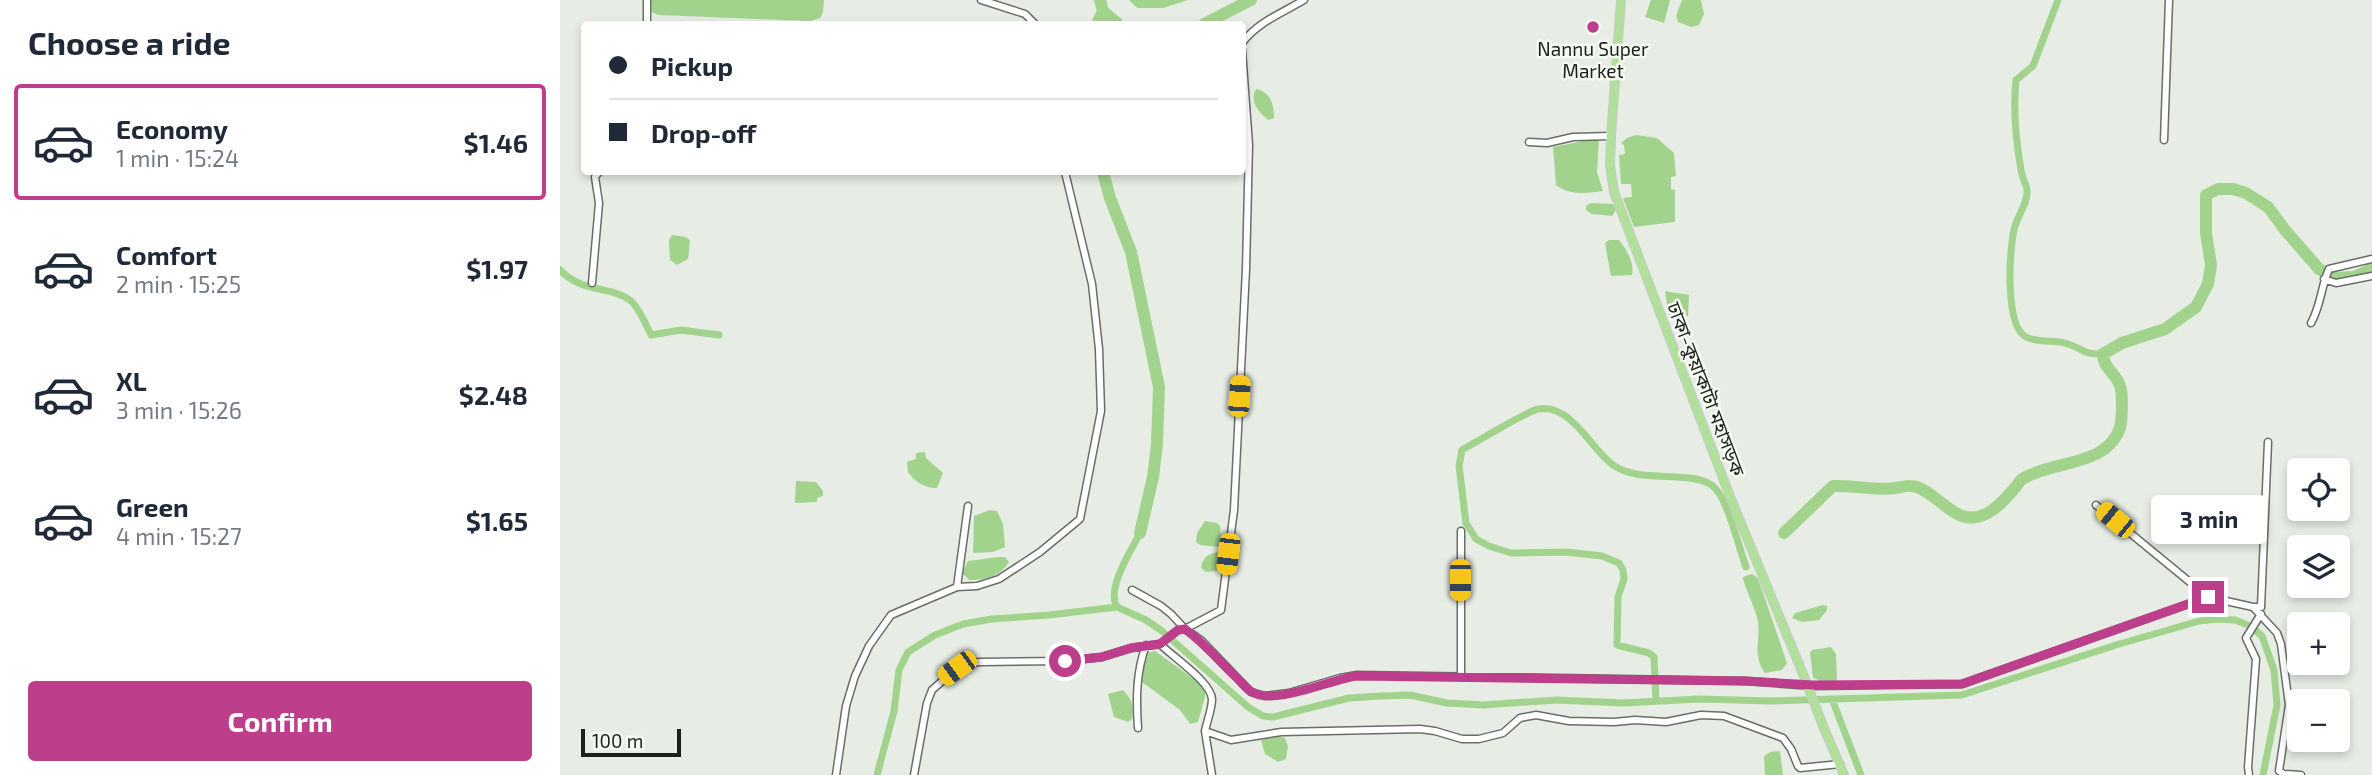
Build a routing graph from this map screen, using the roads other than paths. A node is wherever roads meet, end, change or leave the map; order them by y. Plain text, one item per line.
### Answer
1 (647, 0) edge
2 (981, 0) edge
3 (1304, 0) edge
4 (1621, 0) edge
5 (2169, 0) edge
6 (647, 21) edge
7 (1032, 21) edge
8 (1246, 38) edge
9 (1246, 87) edge
10 (1611, 136) junction
11 (2164, 140) dead end
12 (1529, 142) dead end
13 (597, 175) edge
14 (1066, 175) edge
15 (2372, 259) edge
16 (2372, 276) edge
17 (2324, 279) junction
18 (592, 284) dead end
19 (2311, 323) dead end
20 (2268, 442) dead end
21 (2096, 505) dead end
22 (968, 506) dead end
23 (1461, 531) dead end
24 (957, 587) junction
25 (1132, 590) dead end
26 (2208, 597) junction
27 (2253, 607) junction
28 (2261, 614) junction
29 (1182, 629) junction
30 (1160, 644) junction
31 (1146, 645) junction
32 (1461, 677) junction
33 (1138, 728) dead end
34 (1205, 731) junction
35 (1840, 764) junction
36 (836, 775) edge
37 (914, 775) edge
38 (1212, 775) edge
39 (1844, 775) edge
40 (2249, 775) edge
41 (2301, 775) edge

1 - 6 street
2 - 7 street
3 - 8 street
4 - 10 main road, ঢাকা-কুয়াকাটা মহাসড়ক
5 - 11 street
9 - 29 street
10 - 12 street
10 - 35 main road, ঢাকা-কুয়াকাটা মহাসড়ক, bridge
13 - 18 street
14 - 24 street
15 - 17 street
16 - 17 street
17 - 19 street
20 - 27 street
21 - 26 street
22 - 24 street
23 - 32 street
24 - 36 street
25 - 29 street
26 - 27 street
26 - 32 street
27 - 28 street
28 - 40 street
28 - 41 street
29 - 30 street
29 - 32 street
30 - 31 street
30 - 34 street
31 - 33 street
31 - 37 street
34 - 35 street
34 - 38 street
35 - 39 main road, ঢাকা-কুয়াকাটা মহাসড়ক

